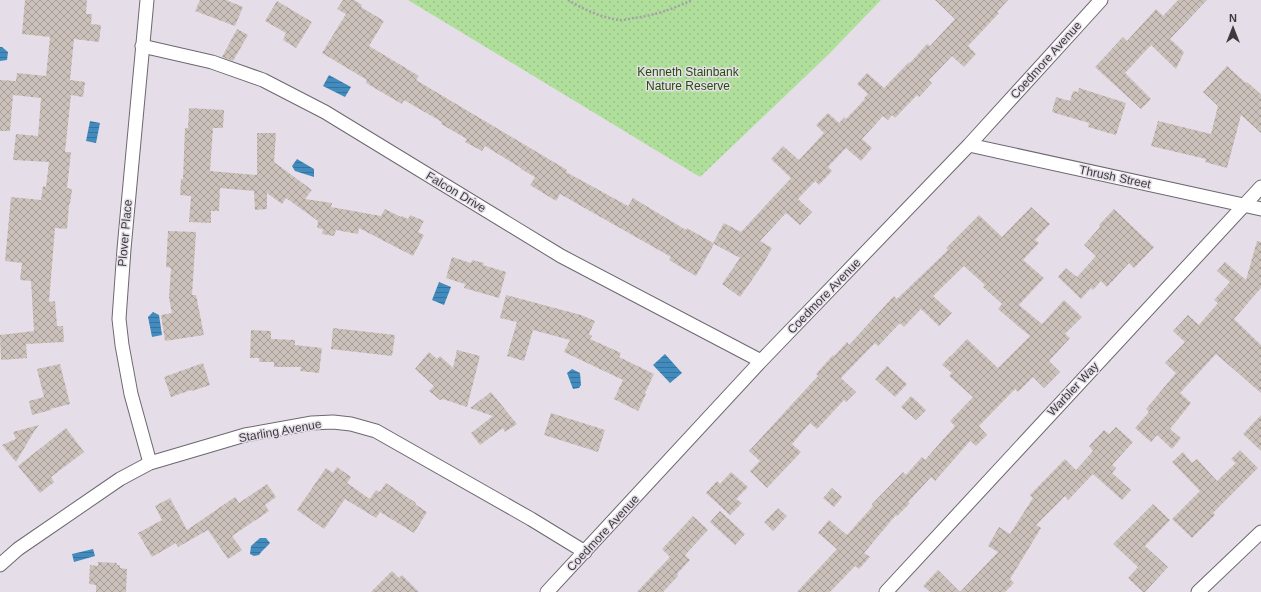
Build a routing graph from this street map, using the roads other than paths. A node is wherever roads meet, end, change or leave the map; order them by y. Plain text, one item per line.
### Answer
1 (147, 0) edge
2 (1101, 0) edge
3 (142, 46) junction
4 (969, 145) junction
5 (1261, 187) edge
6 (1244, 204) junction
7 (1261, 209) edge
8 (761, 361) junction
9 (150, 463) junction
10 (1261, 532) edge
11 (585, 552) junction
12 (0, 565) edge
13 (547, 592) edge
14 (886, 592) edge
15 (1198, 592) edge

1 - 3 street, Plover Place
2 - 4 street, Coedmore Avenue
3 - 8 street, Falcon Drive
3 - 9 street, Plover Place
4 - 6 street, Thrush Street
4 - 8 street, Coedmore Avenue
5 - 6 street, Warbler Way
6 - 7 street, Thrush Street
6 - 14 street, Warbler Way
8 - 11 street, Coedmore Avenue
9 - 11 street, Starling Avenue
9 - 12 street, Starling Avenue
10 - 15 street
11 - 13 street, Coedmore Avenue

